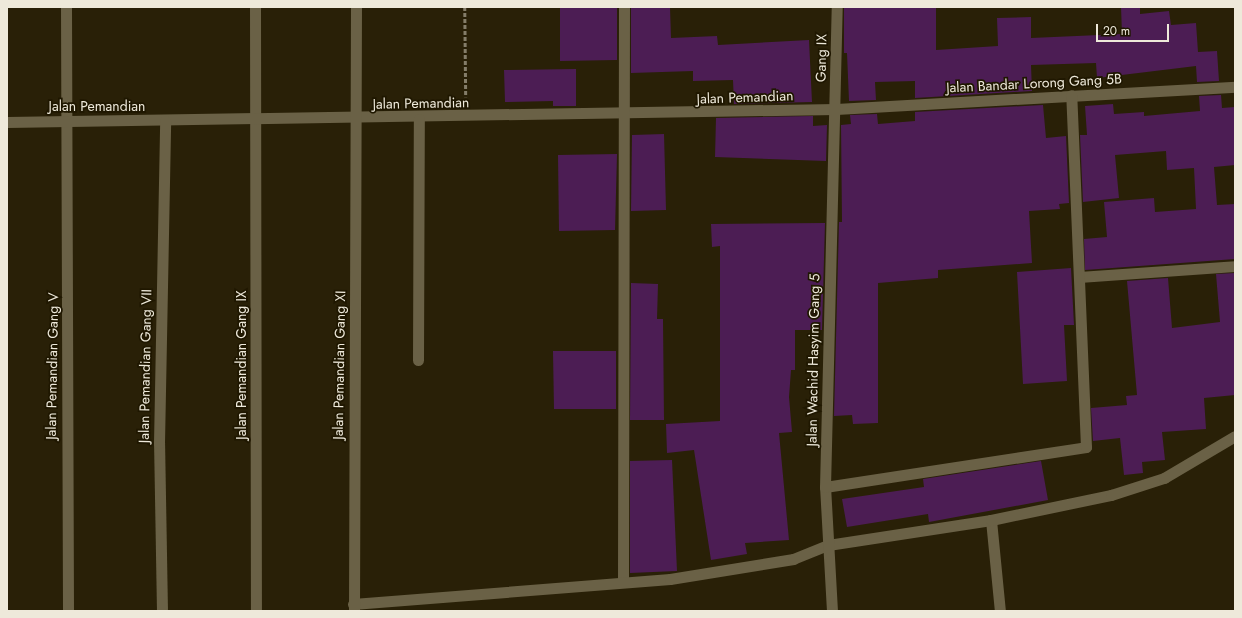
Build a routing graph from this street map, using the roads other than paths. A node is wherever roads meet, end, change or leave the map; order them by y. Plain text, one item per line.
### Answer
1 (66, 7) edge
2 (255, 7) edge
3 (356, 7) edge
4 (624, 7) edge
5 (837, 7) edge
6 (1235, 87) edge
7 (1070, 95) junction
8 (836, 109) junction
9 (622, 115) junction
10 (255, 119) junction
11 (358, 119) junction
12 (419, 119) junction
13 (68, 121) junction
14 (165, 121) junction
15 (7, 122) edge
16 (1235, 266) edge
17 (1079, 277) junction
18 (418, 360) dead end
19 (1235, 436) edge
20 (825, 487) junction
21 (991, 520) junction
22 (828, 545) junction
23 (623, 581) junction
24 (354, 607) edge
25 (68, 611) edge
26 (162, 611) edge
27 (256, 611) edge
28 (832, 611) edge
29 (1000, 611) edge

1 - 13 street, Jalan Pemandian Gang V
2 - 10 street, Jalan Pemandian Gang IX
3 - 11 street, Jalan Pemandian Gang XI
4 - 9 street
5 - 8 street, Gang IX
6 - 7 street, Jalan Bandar Lorong Gang 5B
7 - 8 street, Jalan Bandar Lorong Gang 5B
7 - 17 street
8 - 9 street, Jalan Pemandian
8 - 20 street, Jalan Wachid Hasyim Gang 5
9 - 12 street, Jalan Pemandian
9 - 23 street
10 - 11 street, Jalan Pemandian
10 - 14 street, Jalan Pemandian
10 - 27 street, Jalan Pemandian Gang IX
11 - 12 street, Jalan Pemandian
11 - 24 street, Jalan Pemandian Gang XI
12 - 18 street
13 - 14 street, Jalan Pemandian
13 - 15 street, Jalan Pemandian
13 - 25 street, Jalan Pemandian Gang V
14 - 26 street, Jalan Pemandian Gang VII
16 - 17 street
17 - 20 street
19 - 21 street
20 - 22 street, Jalan Wachid Hasyim Gang 5
21 - 22 street
21 - 29 street
22 - 23 street
22 - 28 street, Jalan Wachid Hasyim Gang 5
23 - 24 street

